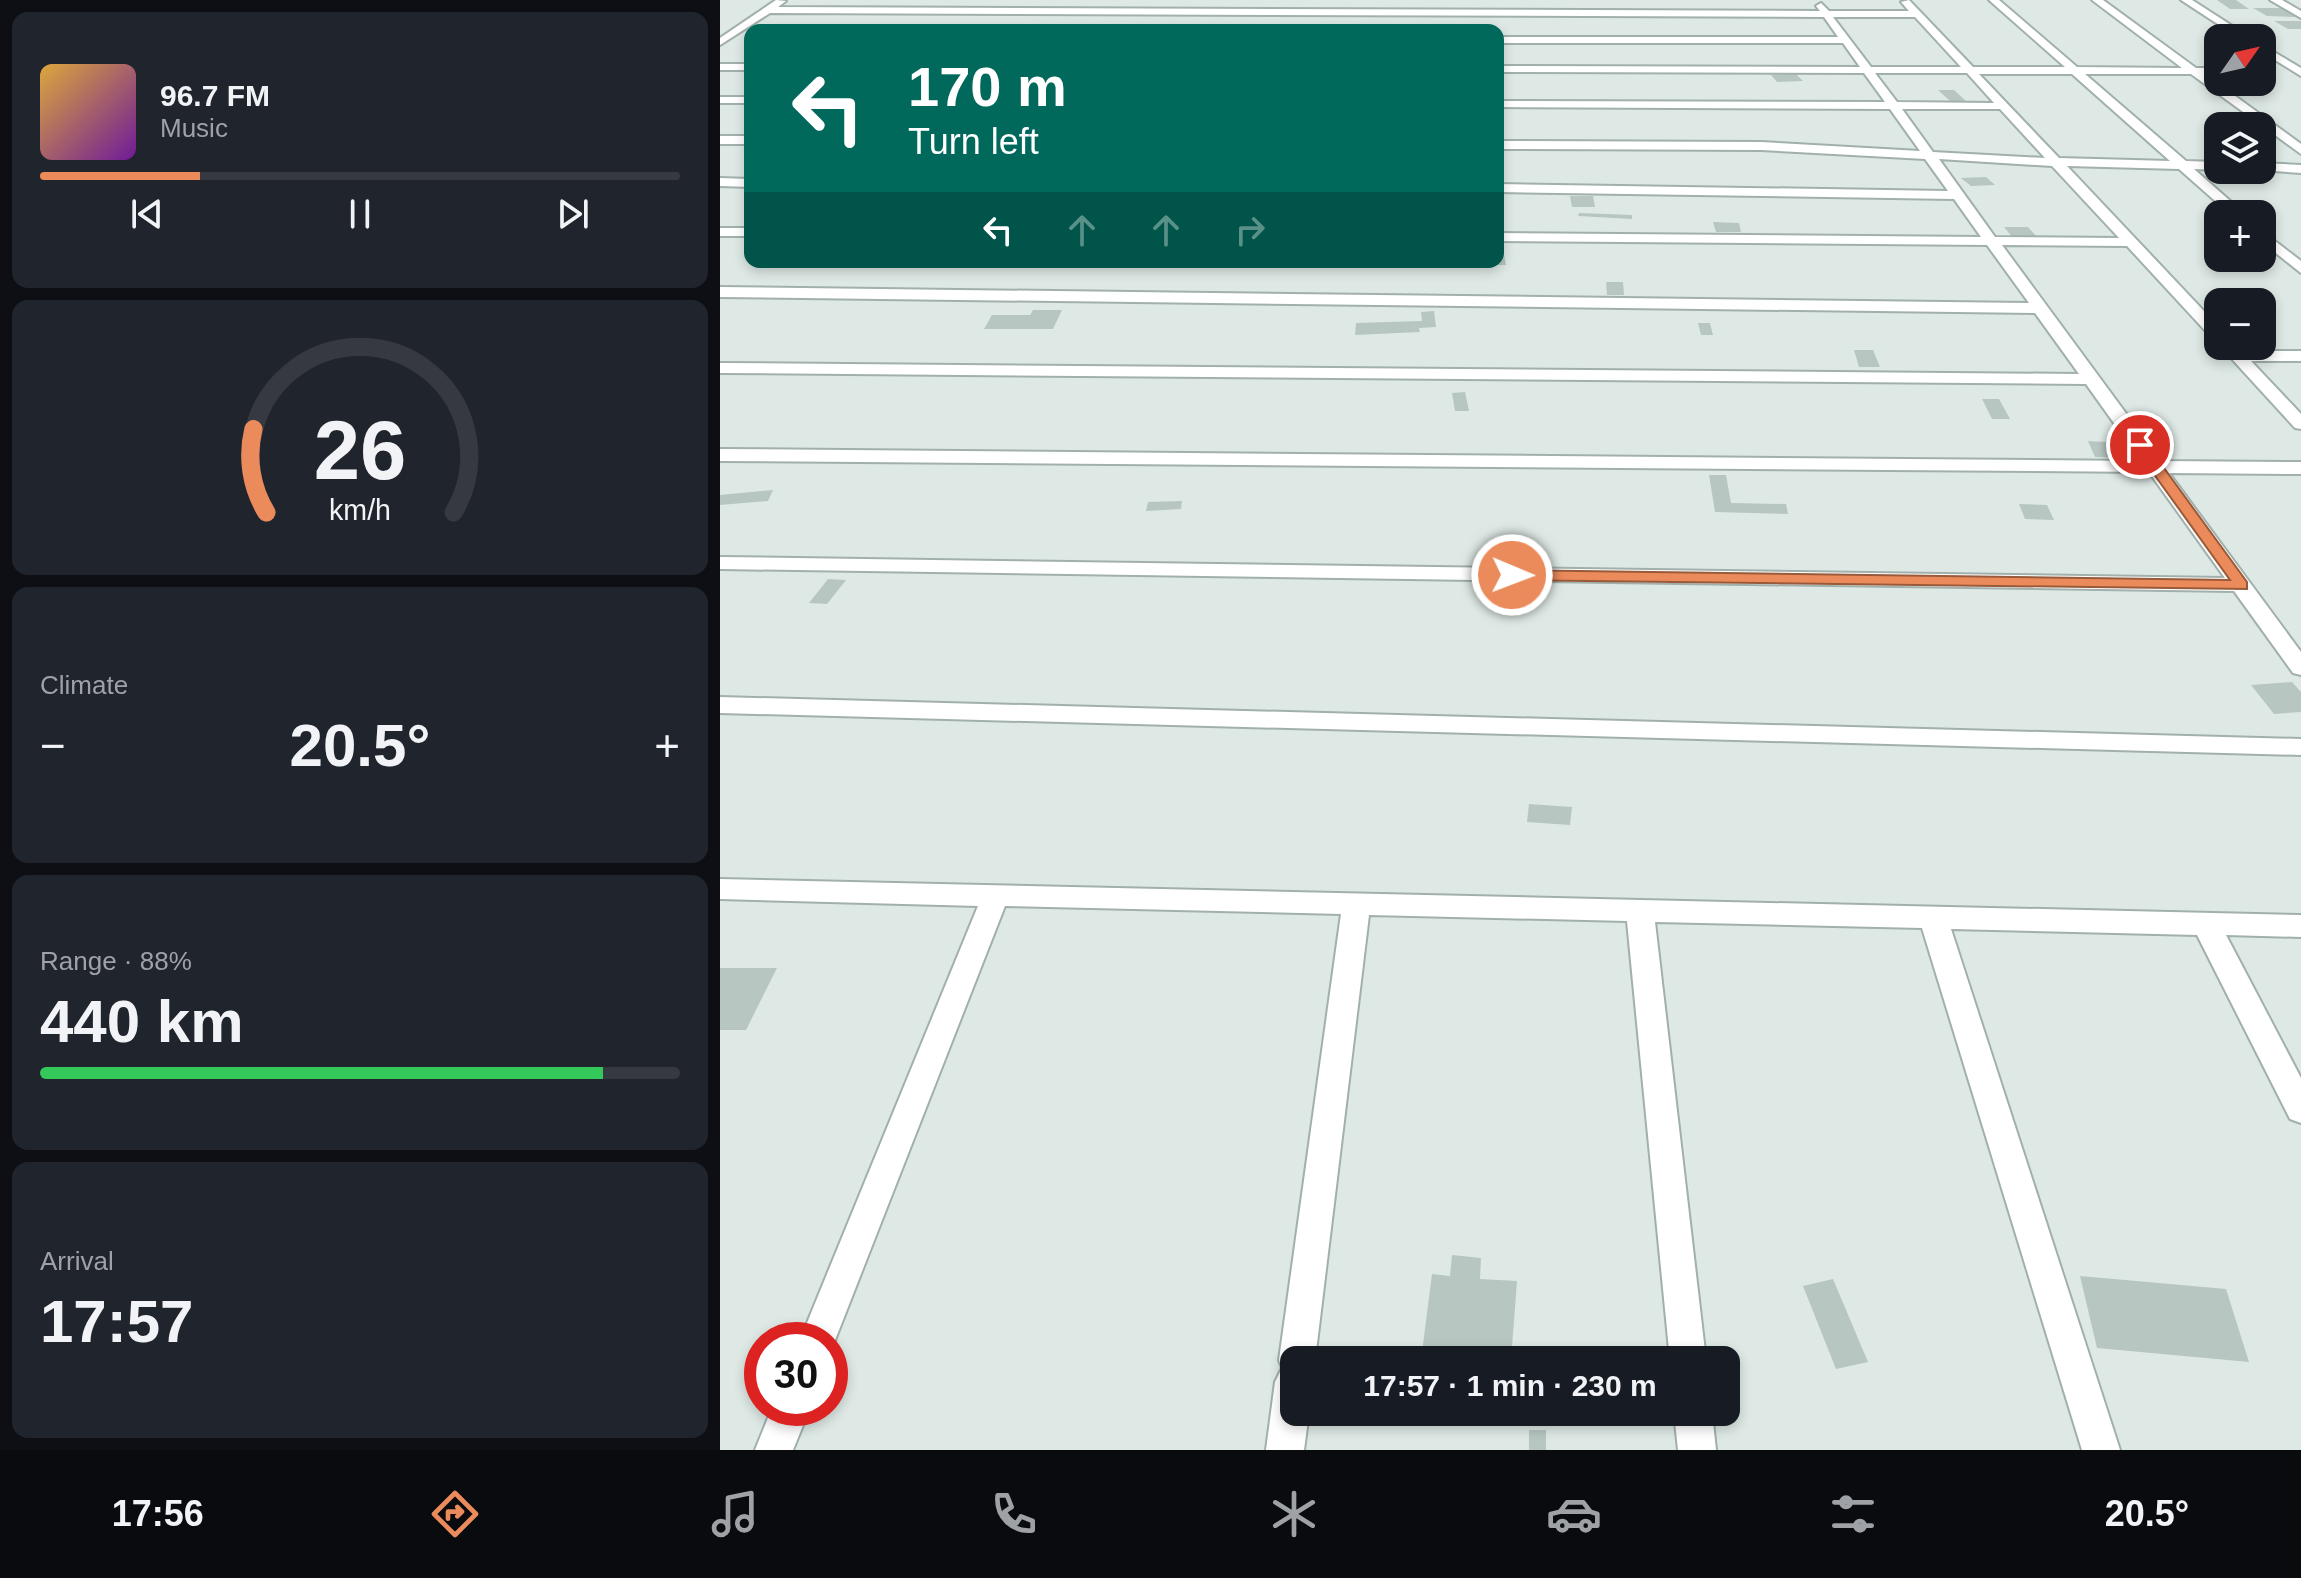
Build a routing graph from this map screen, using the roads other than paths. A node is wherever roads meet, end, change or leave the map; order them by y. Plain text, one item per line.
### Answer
1 (783, 0) edge
2 (1249, 0) edge
3 (1817, 0) edge
4 (1905, 0) edge
5 (1994, 0) edge
6 (2097, 0) edge
7 (2186, 0) edge
8 (2275, 0) edge
9 (1530, 6) edge
10 (768, 10) junction
11 (1826, 13) junction
12 (1917, 14) junction
13 (2301, 15) edge
14 (1241, 16) junction
15 (747, 24) edge
16 (2224, 24) edge
17 (744, 26) edge
18 (744, 39) edge
19 (722, 40) edge
20 (1504, 40) edge
21 (1535, 40) junction
22 (1846, 40) junction
23 (2276, 57) edge
24 (720, 67) edge
25 (744, 67) edge
26 (1970, 69) junction
27 (2073, 69) junction
28 (1867, 70) junction
29 (2193, 70) junction
30 (2204, 70) edge
31 (1504, 72) edge
32 (2276, 73) edge
33 (1536, 86) junction
34 (720, 100) edge
35 (744, 100) edge
36 (1504, 101) edge
37 (1893, 105) junction
38 (2004, 106) junction
39 (1539, 117) dead end
40 (720, 140) edge
41 (744, 140) edge
42 (1504, 144) edge
43 (2301, 150) edge
44 (1929, 155) junction
45 (2055, 162) junction
46 (2181, 164) junction
47 (2204, 165) edge
48 (2276, 168) edge
49 (2301, 169) edge
50 (720, 182) edge
51 (744, 183) edge
52 (1504, 188) edge
53 (1958, 195) junction
54 (2222, 200) edge
55 (720, 232) edge
56 (744, 232) edge
57 (1504, 237) edge
58 (1992, 241) junction
59 (2131, 242) junction
60 (2276, 247) edge
61 (2301, 269) edge
62 (720, 292) edge
63 (2040, 308) junction
64 (2204, 320) edge
65 (2276, 354) edge
66 (2301, 356) edge
67 (2241, 360) edge
68 (720, 368) edge
69 (2092, 379) junction
70 (2301, 424) edge
71 (720, 455) edge
72 (2156, 467) junction
73 (2301, 468) edge
74 (720, 563) edge
75 (2241, 585) junction
76 (2301, 668) edge
77 (720, 705) edge
78 (2301, 747) edge
79 (720, 889) edge
80 (996, 895) junction
81 (1356, 904) junction
82 (1640, 910) junction
83 (1933, 917) junction
84 (2206, 924) junction
85 (2301, 926) edge
86 (2301, 1109) edge
87 (825, 1322) edge
88 (1299, 1346) edge
89 (1687, 1346) edge
90 (784, 1426) edge
91 (1288, 1426) edge
92 (1694, 1426) edge
93 (774, 1450) edge
94 (1285, 1450) edge
95 (1697, 1450) edge
96 (2101, 1450) edge

1 - 10 street
2 - 14 street
3 - 11 street
4 - 12 street
5 - 27 street
6 - 29 street
7 - 16 street
8 - 13 street
9 - 11 street
9 - 14 street
9 - 21 street
10 - 14 street
10 - 15 street
11 - 12 street
11 - 22 street
12 - 26 street
17 - 19 street
18 - 19 street
20 - 21 street
21 - 22 street
21 - 33 street
22 - 28 street
23 - 32 street
24 - 25 street
26 - 27 street
26 - 28 street
26 - 38 street
27 - 29 street
27 - 46 street
28 - 33 street
28 - 37 street
29 - 30 street
29 - 43 street
31 - 33 street
33 - 36 street
33 - 37 street
33 - 39 street
34 - 35 street
37 - 38 street
37 - 44 street
38 - 45 street
40 - 41 street
42 - 44 street
44 - 45 street
44 - 53 street
45 - 46 street
45 - 59 street
46 - 47 street
46 - 54 street
48 - 49 street
50 - 51 street
52 - 53 street
53 - 58 street
55 - 56 street
57 - 58 street
58 - 59 street
58 - 63 street
59 - 64 street
60 - 61 street
62 - 63 street
63 - 69 street
65 - 66 street
67 - 70 street
68 - 69 street
69 - 72 street
71 - 72 street
72 - 73 street
72 - 75 street
74 - 75 street
75 - 76 street
77 - 78 street
79 - 80 street
80 - 81 street
80 - 87 street
81 - 82 street
81 - 88 street
82 - 83 street
82 - 89 street
83 - 84 street
83 - 96 street
84 - 85 street
84 - 86 street
90 - 93 street
91 - 94 street
92 - 95 street

